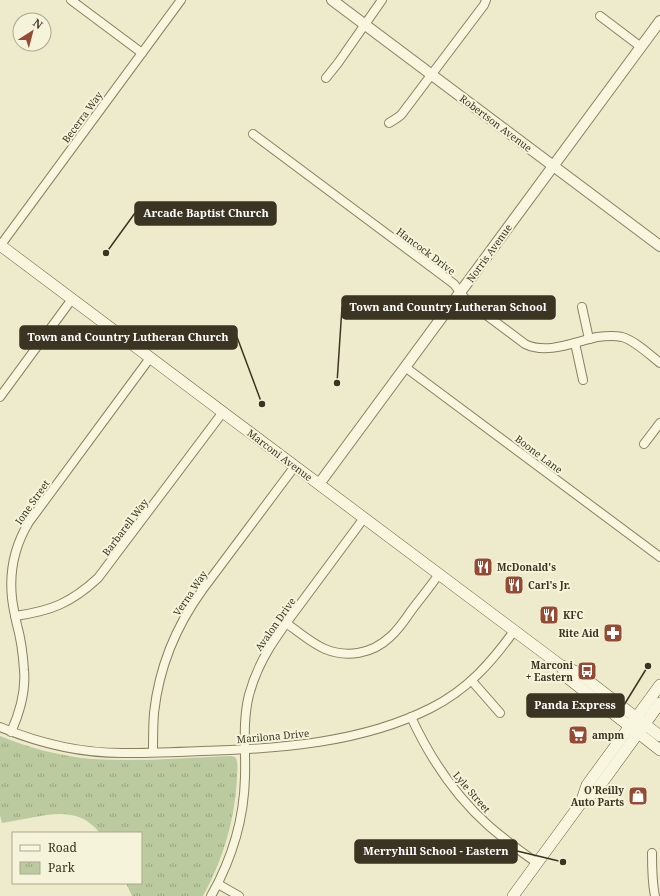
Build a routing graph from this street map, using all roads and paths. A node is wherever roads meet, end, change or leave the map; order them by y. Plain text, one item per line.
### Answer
1 (71, 0) edge
2 (181, 0) edge
3 (332, 0) edge
4 (382, 0) edge
5 (486, 0) edge
6 (600, 16) dead end
7 (660, 21) edge
8 (365, 24) junction
9 (641, 47) junction
10 (142, 53) junction
11 (431, 74) junction
12 (326, 78) dead end
13 (389, 123) dead end
14 (253, 134) dead end
15 (553, 166) junction
16 (0, 245) edge
17 (660, 246) edge
18 (460, 292) junction
19 (72, 300) junction
20 (582, 307) dead end
21 (589, 339) junction
22 (575, 343) junction
23 (150, 358) junction
24 (660, 363) edge
25 (405, 367) junction
26 (583, 380) dead end
27 (0, 397) edge
28 (223, 412) junction
29 (660, 422) edge
30 (644, 444) dead end
31 (295, 466) junction
32 (319, 484) junction
33 (364, 518) junction
34 (660, 557) edge
35 (439, 574) junction
36 (15, 616) junction
37 (286, 623) junction
38 (514, 631) junction
39 (472, 681) junction
40 (660, 685) edge
41 (660, 703) edge
42 (500, 713) dead end
43 (411, 717) junction
44 (637, 725) junction
45 (0, 727) edge
46 (11, 732) junction
47 (660, 736) edge
48 (244, 750) junction
49 (660, 750) edge
50 (153, 752) junction
51 (652, 854) dead end
52 (537, 863) junction
53 (218, 884) junction
54 (211, 896) edge
55 (239, 896) edge
56 (513, 896) edge
57 (655, 896) edge

1 - 10 street
2 - 10 street, Becerra Way
3 - 8 street, Robertson Avenue
4 - 8 street
5 - 11 street
6 - 9 street
7 - 9 street, Norris Avenue
8 - 11 street, Robertson Avenue
8 - 12 street
9 - 15 street, Norris Avenue
10 - 16 street, Becerra Way
11 - 13 street
11 - 15 street, Robertson Avenue
14 - 18 street, Hancock Drive
15 - 17 street, Robertson Avenue
15 - 18 street, Norris Avenue
16 - 19 main road, Marconi Avenue
18 - 22 street, Hancock Drive
18 - 25 street, Norris Avenue
19 - 23 main road, Marconi Avenue
19 - 27 street
20 - 21 street
21 - 22 street, Hancock Drive
21 - 24 street, Hancock Drive
22 - 26 street
23 - 28 main road, Marconi Avenue
23 - 36 street, Ione Street
25 - 32 street, Norris Avenue
25 - 34 street, Boone Lane
28 - 31 main road, Marconi Avenue
28 - 36 street, Barbarell Way
29 - 30 street
31 - 32 main road, Marconi Avenue
31 - 50 street, Verna Way
32 - 33 main road, Marconi Avenue
33 - 35 main road, Marconi Avenue
33 - 37 street, Avalon Drive
35 - 37 street
35 - 38 main road, Marconi Avenue
36 - 46 street, Ione Street
37 - 48 street, Avalon Drive
38 - 39 street, Marilona Drive
38 - 44 main road, Marconi Avenue
39 - 42 street
39 - 43 street, Marilona Drive
40 - 44 main road
41 - 44 main road
43 - 48 street, Marilona Drive
43 - 52 street, Lyle Street
44 - 47 main road, Marconi Avenue
44 - 49 main road, Marconi Avenue
44 - 52 main road
45 - 46 street, Marilona Drive
46 - 50 street, Marilona Drive
48 - 50 street, Marilona Drive
48 - 53 street, Avalon Drive
51 - 57 street
52 - 56 main road
53 - 54 street, Avalon Drive
53 - 55 street

